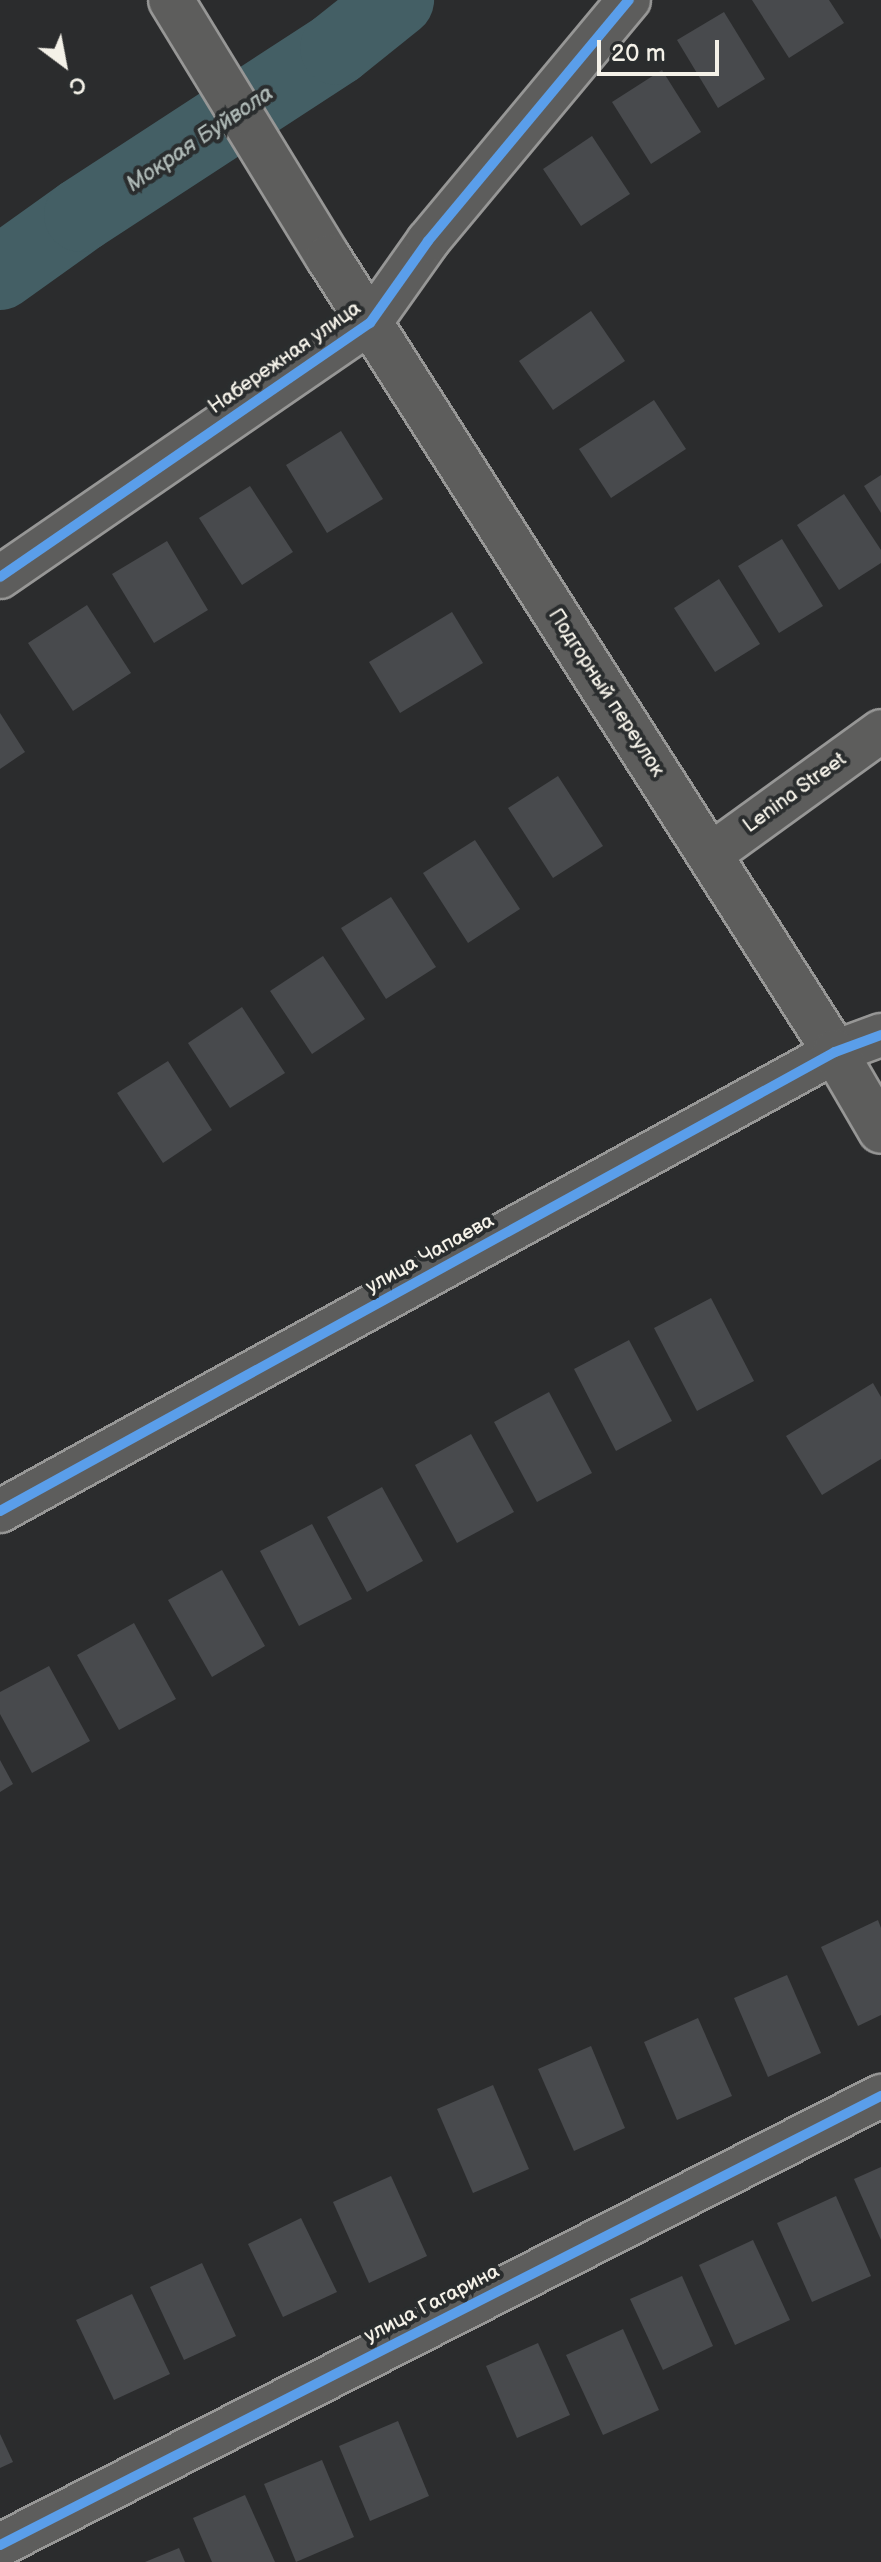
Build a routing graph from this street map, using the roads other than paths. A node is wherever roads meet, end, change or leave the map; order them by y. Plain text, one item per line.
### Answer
1 (171, 0) edge
2 (629, 0) edge
3 (370, 323) junction
4 (0, 577) edge
5 (881, 731) edge
6 (710, 855) junction
7 (881, 1035) edge
8 (835, 1052) junction
9 (881, 1131) edge
10 (0, 1511) edge
11 (881, 2096) edge
12 (0, 2545) edge

1 - 3 main road, Подгорный переулок
2 - 3 street, Набережная улица
3 - 4 street, Набережная улица
3 - 6 main road, Подгорный переулок
5 - 6 street, Lenina Street
6 - 8 main road, Подгорный переулок
7 - 8 street, улица Чапаева
8 - 9 main road, Подгорный переулок
8 - 10 street, улица Чапаева
11 - 12 street, улица Гагарина

